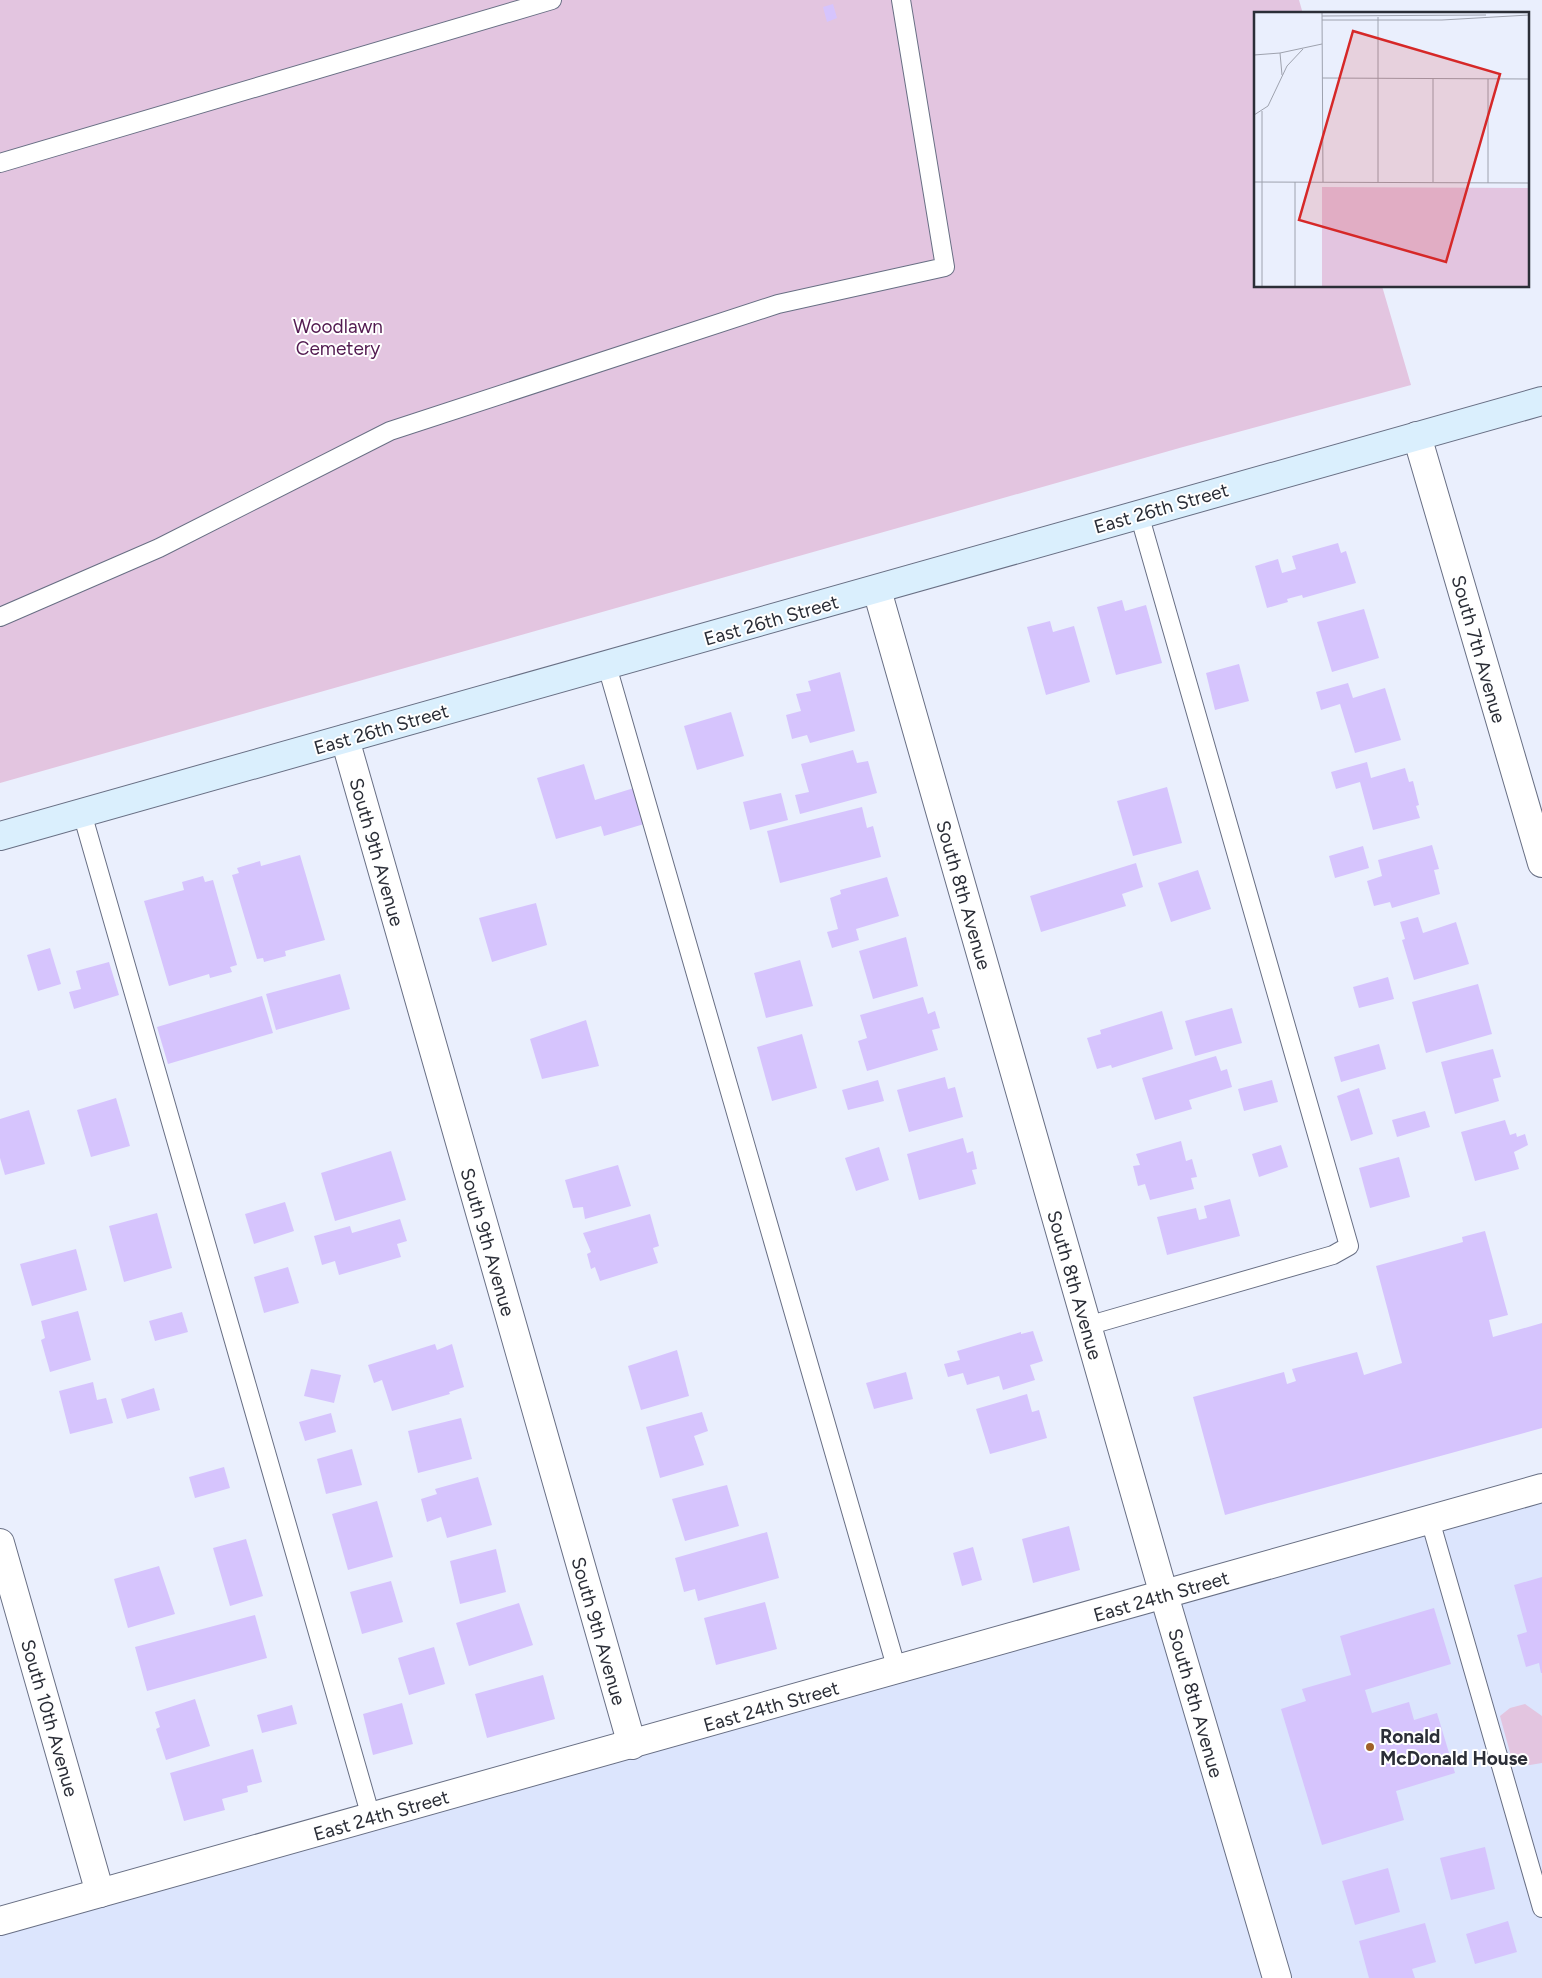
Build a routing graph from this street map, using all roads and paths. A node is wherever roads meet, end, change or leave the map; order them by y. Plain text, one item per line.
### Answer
1 (552, 0) edge
2 (901, 0) edge
3 (0, 163) edge
4 (1542, 400) edge
5 (1417, 436) junction
6 (1139, 514) junction
7 (877, 590) junction
8 (0, 617) edge
9 (607, 666) junction
10 (345, 739) junction
11 (82, 813) junction
12 (0, 836) edge
13 (1542, 863) edge
14 (1087, 1326) junction
15 (1542, 1488) edge
16 (1430, 1520) junction
17 (0, 1543) edge
18 (1164, 1595) junction
19 (897, 1670) junction
20 (632, 1744) junction
21 (371, 1817) junction
22 (100, 1893) junction
23 (1542, 1908) edge
24 (0, 1921) edge
25 (1277, 1978) edge

1 - 3 lane
2 - 8 lane
4 - 5 main road, East 26th Street
5 - 6 main road, East 26th Street
5 - 13 street, South 7th Avenue
6 - 7 main road, East 26th Street
6 - 14 lane
7 - 9 main road, East 26th Street
7 - 14 street, South 8th Avenue
9 - 10 main road, East 26th Street
9 - 19 lane
10 - 11 main road, East 26th Street
10 - 20 street, South 9th Avenue
11 - 12 main road, East 26th Street
11 - 21 lane
14 - 18 street, South 8th Avenue
15 - 16 street, East 24th Street
16 - 18 street, East 24th Street
16 - 23 lane
17 - 22 street, South 10th Avenue
18 - 19 street, East 24th Street
18 - 25 street, South 8th Avenue
19 - 20 street, East 24th Street
20 - 21 street, East 24th Street
21 - 22 street, East 24th Street
22 - 24 street, East 24th Street

